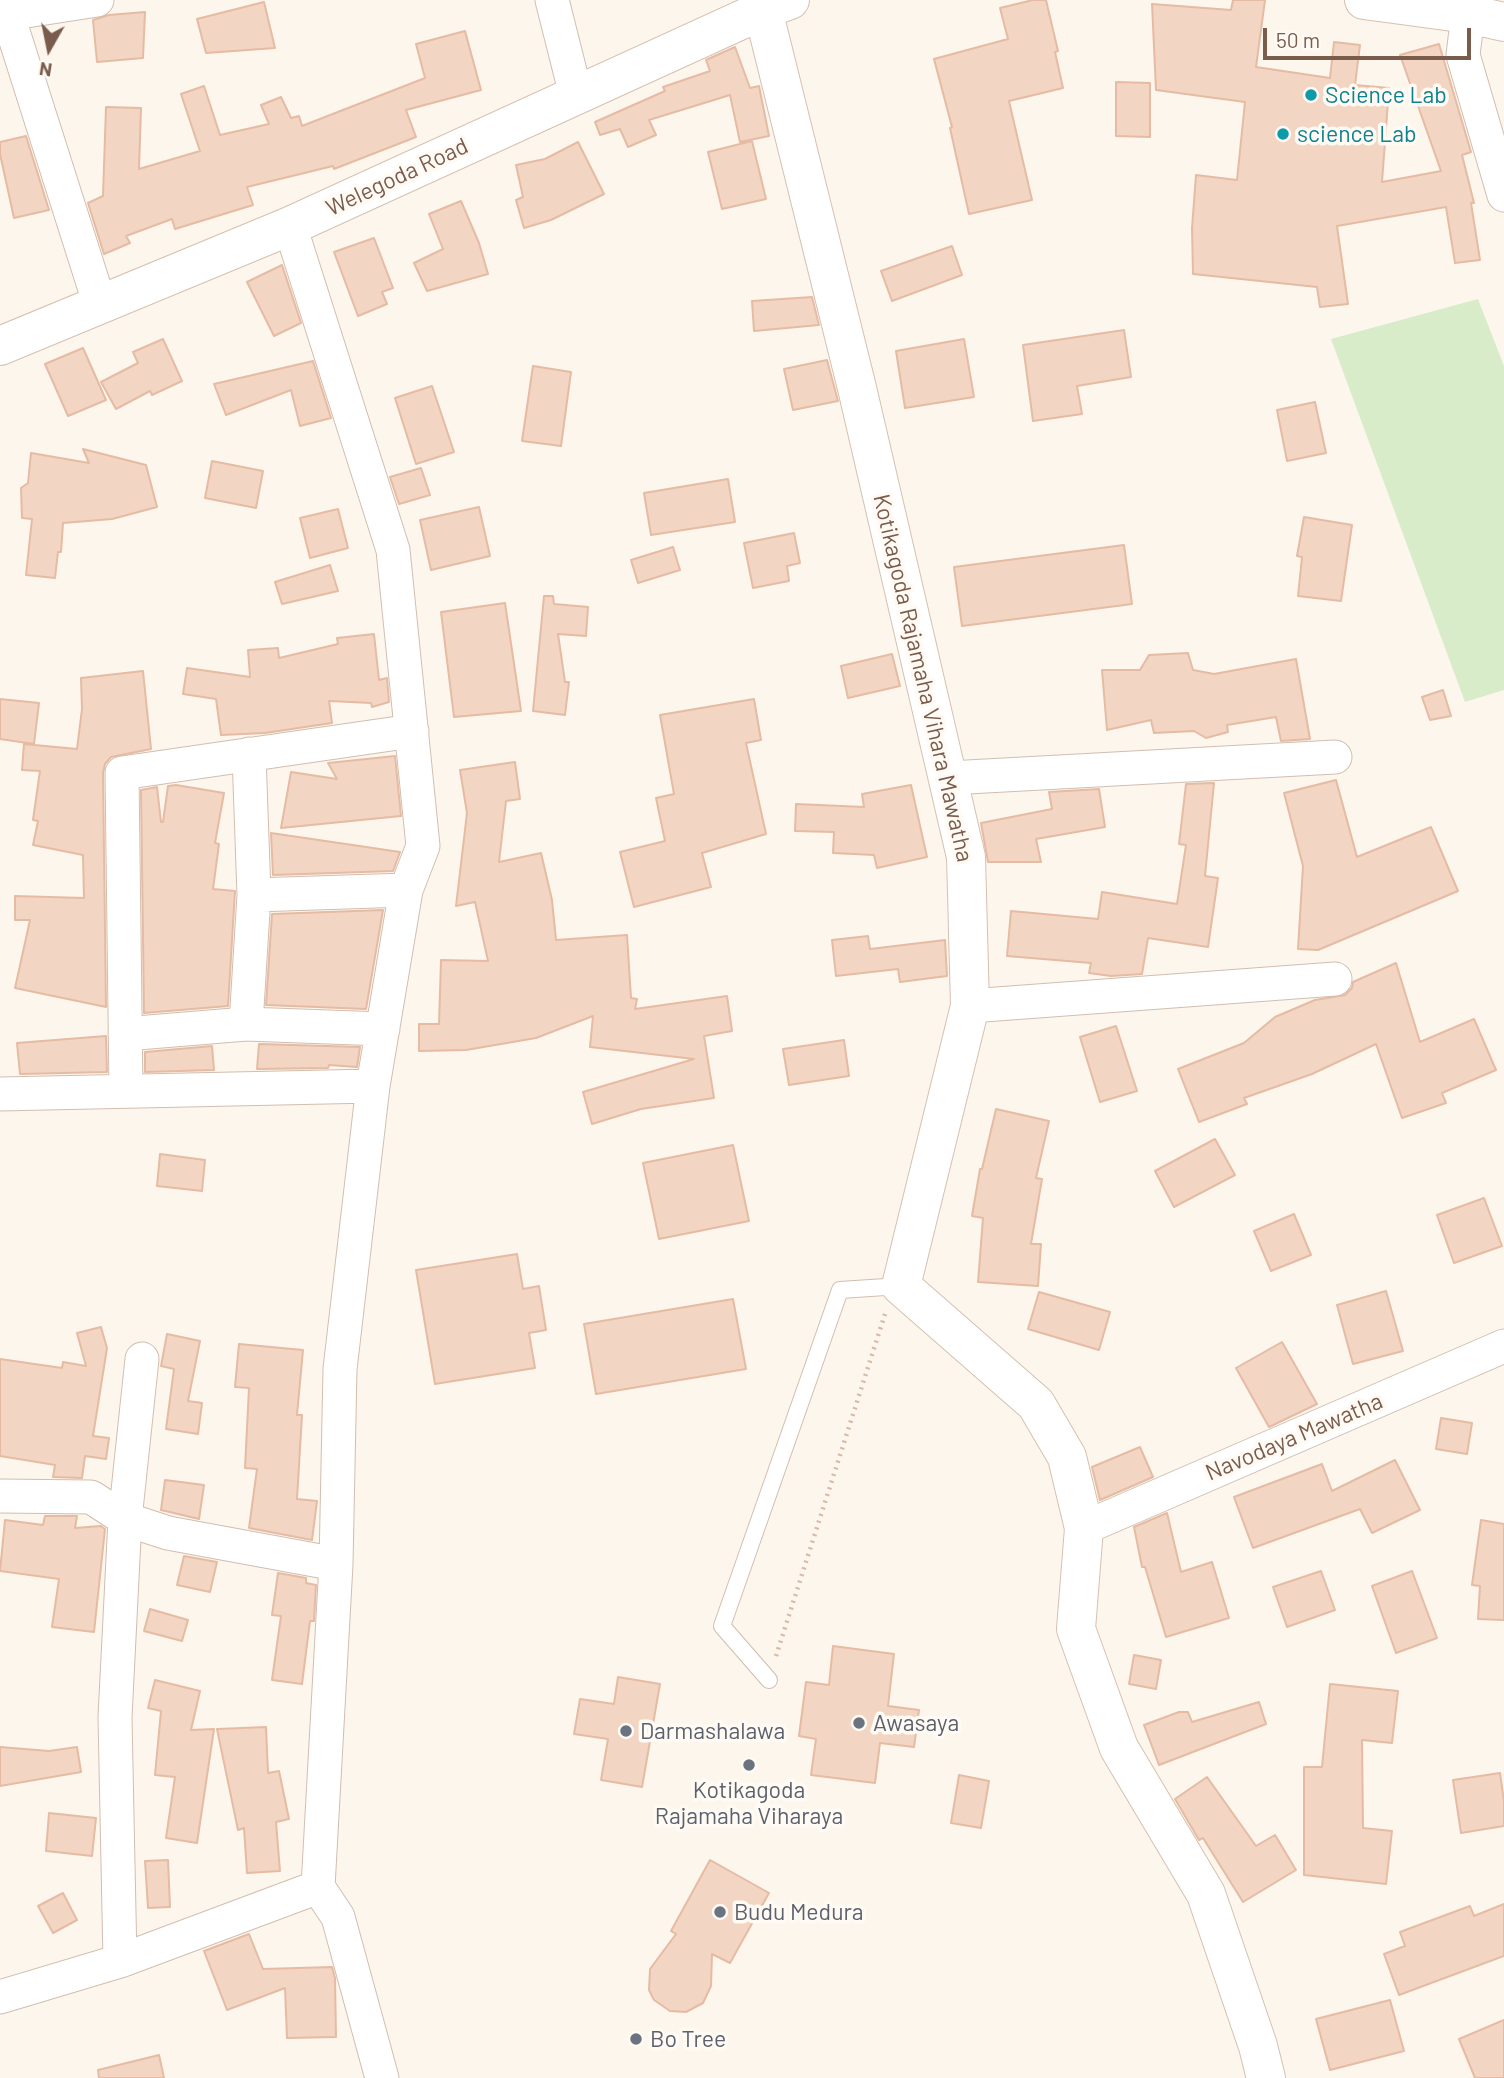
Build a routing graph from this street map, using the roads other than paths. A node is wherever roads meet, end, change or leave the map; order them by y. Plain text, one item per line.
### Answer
1 (97, 0) edge
2 (552, 0) edge
3 (1364, 0) edge
4 (771, 3) edge
5 (5, 7) edge
6 (1486, 18) edge
7 (576, 95) junction
8 (1504, 195) edge
9 (290, 226) junction
10 (100, 305) junction
11 (0, 346) edge
12 (412, 731) junction
13 (249, 754) junction
14 (1335, 757) dead end
15 (949, 778) junction
16 (406, 890) junction
17 (254, 895) junction
18 (1335, 979) dead end
19 (970, 1006) junction
20 (246, 1024) junction
21 (383, 1029) junction
22 (125, 1034) junction
23 (373, 1086) junction
24 (125, 1091) junction
25 (0, 1094) edge
26 (901, 1286) junction
27 (1504, 1346) edge
28 (142, 1359) dead end
29 (0, 1496) edge
30 (125, 1519) junction
31 (1084, 1528) junction
32 (337, 1564) junction
33 (769, 1680) road end
34 (318, 1887) junction
35 (120, 1961) junction
36 (0, 1997) edge
37 (383, 2078) edge
38 (1266, 2078) edge

1 - 5 street
2 - 7 street
3 - 6 street
4 - 7 street, Welegoda Road
4 - 15 street, Kotikagoda Rajamaha Vihara Mawatha
5 - 10 street
6 - 8 street
7 - 9 street, Welegoda Road
9 - 10 street, Welegoda Road
9 - 12 street
10 - 11 street, Welegoda Road
12 - 13 street
12 - 16 street
13 - 17 street
13 - 22 street
14 - 15 street
15 - 19 street, Kotikagoda Rajamaha Vihara Mawatha
16 - 17 street
16 - 21 street
17 - 20 street
18 - 19 street
19 - 26 street, Kotikagoda Rajamaha Vihara Mawatha
20 - 21 street
20 - 22 street
21 - 23 street
22 - 24 street
23 - 24 street
23 - 32 street
24 - 25 street
26 - 31 street
26 - 33 lane
27 - 31 street, Navodaya Mawatha
28 - 30 street
29 - 30 street
30 - 32 street
30 - 35 street
31 - 38 street
32 - 34 street
34 - 35 street
34 - 37 street
35 - 36 street

